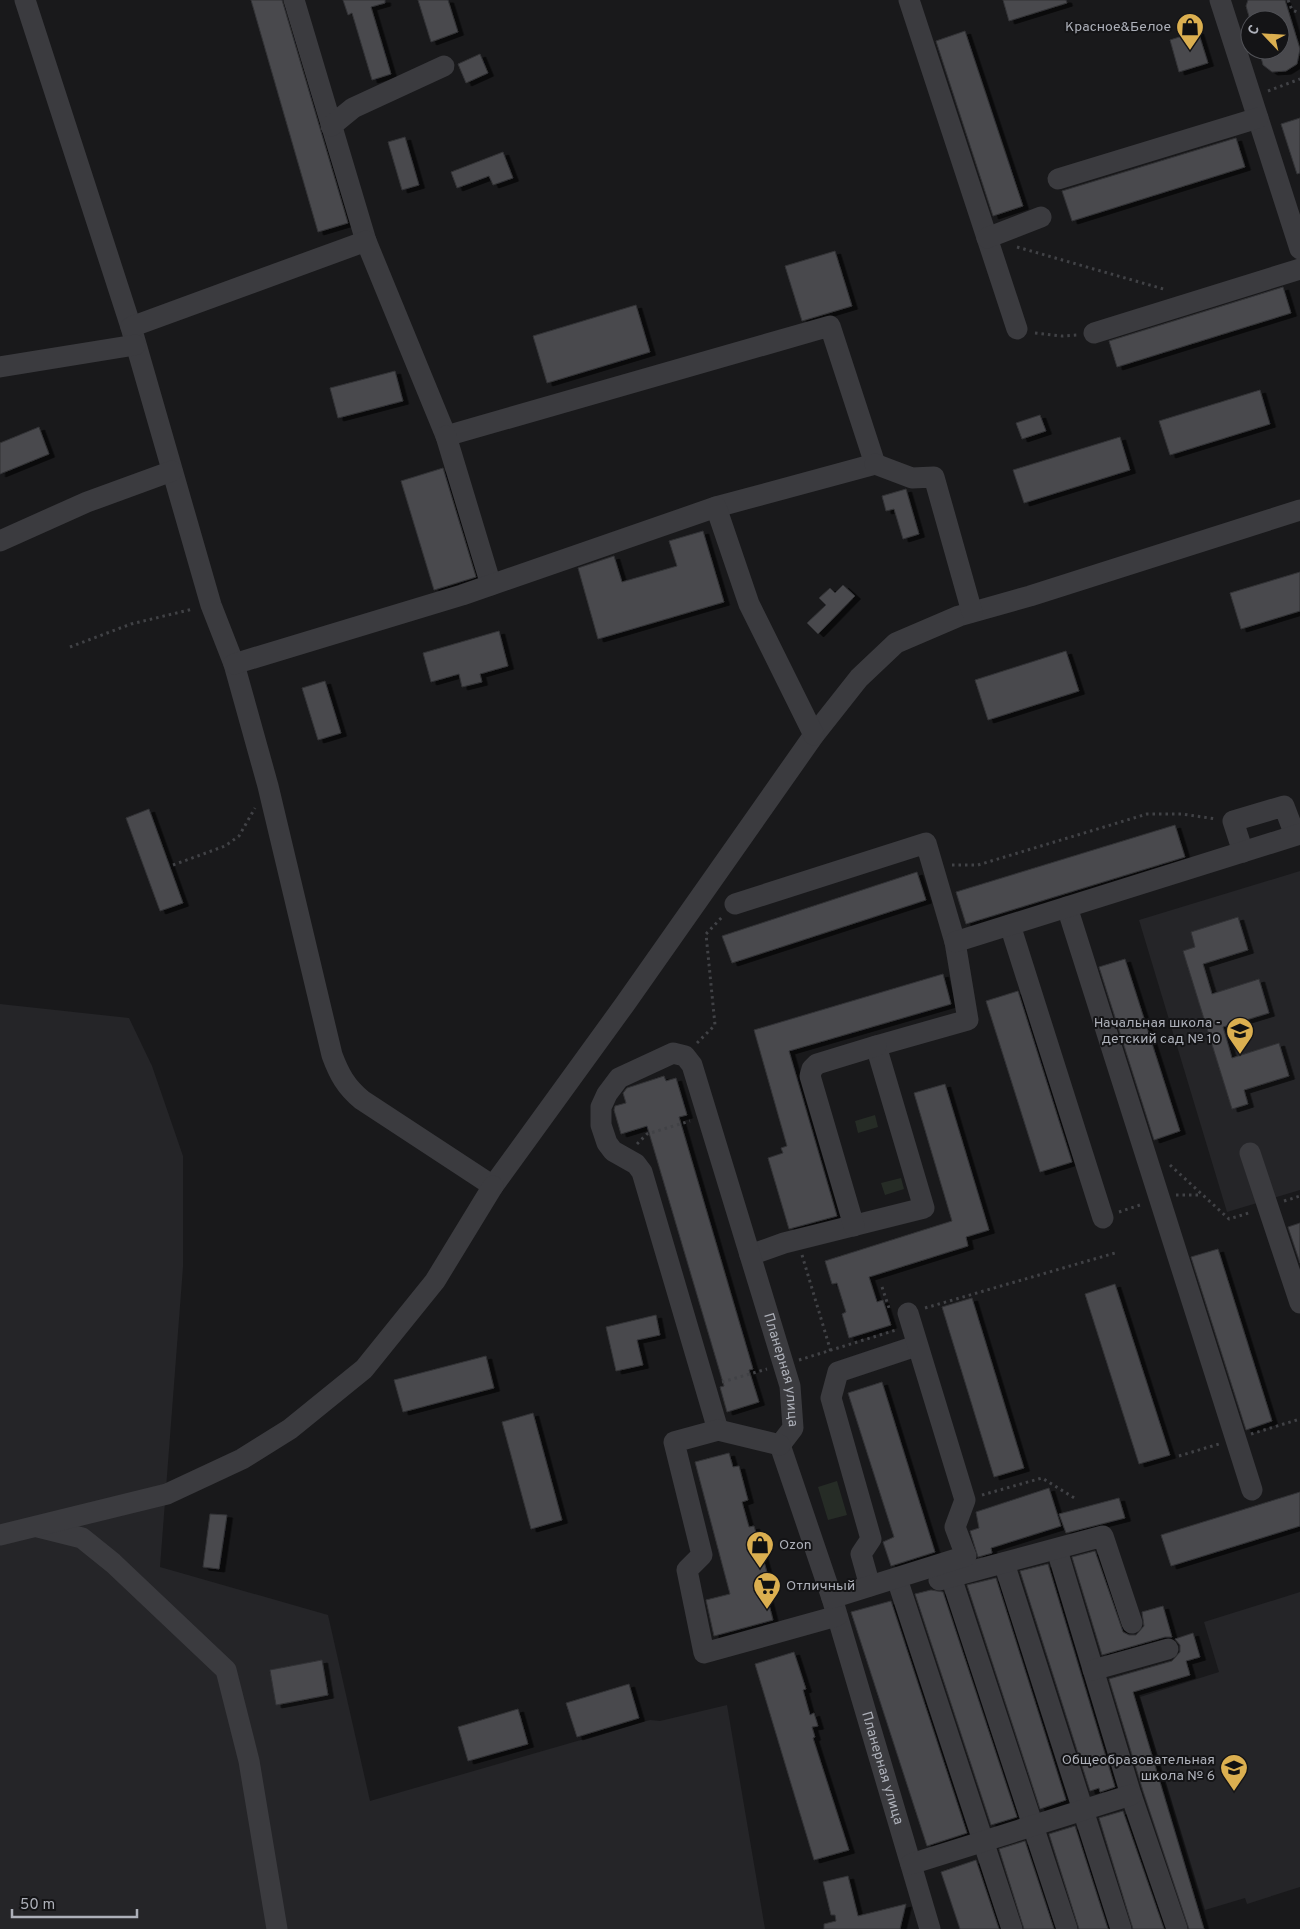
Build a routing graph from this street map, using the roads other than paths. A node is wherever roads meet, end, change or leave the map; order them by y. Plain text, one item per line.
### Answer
1 (25, 0) edge
2 (294, 0) edge
3 (909, 0) edge
4 (1220, 0) edge
5 (444, 66) dead end
6 (1258, 118) junction
7 (331, 126) junction
8 (1058, 179) dead end
9 (1041, 217) dead end
10 (987, 238) junction
11 (366, 241) junction
12 (1300, 249) edge
13 (1300, 269) edge
14 (1017, 329) road end
15 (1094, 333) road end
16 (133, 336) junction
17 (0, 367) edge
18 (446, 436) junction
19 (875, 464) junction
20 (172, 471) junction
21 (716, 508) junction
22 (1300, 510) edge
23 (0, 541) edge
24 (491, 585) junction
25 (972, 612) junction
26 (234, 664) junction
27 (814, 735) junction
28 (1298, 835) edge
29 (1244, 852) junction
30 (735, 904) road end
31 (1067, 907) junction
32 (1010, 925) junction
33 (955, 942) junction
34 (876, 1046) junction
35 (1250, 1153) dead end
36 (493, 1186) junction
37 (1103, 1218) dead end
38 (854, 1226) junction
39 (750, 1255) junction
40 (1300, 1303) edge
41 (908, 1313) road end
42 (916, 1346) junction
43 (718, 1430) junction
44 (780, 1445) junction
45 (1252, 1490) dead end
46 (35, 1526) junction
47 (0, 1535) edge
48 (1057, 1550) junction
49 (1004, 1563) junction
50 (951, 1577) junction
51 (870, 1586) junction
52 (900, 1588) junction
53 (835, 1607) junction
54 (1132, 1623) dead end
55 (1168, 1649) dead end
56 (1093, 1670) junction
57 (1131, 1795) junction
58 (1083, 1810) junction
59 (1034, 1825) junction
60 (983, 1841) junction
61 (911, 1864) junction
62 (277, 1929) edge
63 (930, 1929) edge
64 (1012, 1929) edge
65 (1068, 1929) edge
66 (1121, 1929) edge
67 (1177, 1929) edge

1 - 16 street
2 - 7 street
3 - 10 street
4 - 6 street
5 - 7 street
6 - 8 street
6 - 12 street
7 - 11 street
9 - 10 street
10 - 14 street
11 - 16 street
11 - 18 street
13 - 15 street
16 - 17 street
16 - 20 street
18 - 19 street
18 - 24 street
19 - 21 street
19 - 25 street
20 - 23 street
20 - 26 street
21 - 24 street
21 - 27 street
22 - 25 street
24 - 26 street
25 - 27 street
26 - 36 street
27 - 36 street
28 - 29 street
28 - 29 street
29 - 31 street
30 - 33 street
31 - 32 street
31 - 45 street
32 - 33 street
32 - 37 street
33 - 34 street
34 - 38 street
34 - 38 street
35 - 40 street
36 - 46 street
38 - 39 street
39 - 43 street, Планерная улица
39 - 44 street, Планерная улица
41 - 42 street
42 - 51 street
42 - 51 street
43 - 44 street
43 - 53 street
44 - 53 street, Планерная улица
46 - 47 street
46 - 62 street
48 - 49 street
48 - 54 street
48 - 56 street
49 - 50 street
49 - 58 street
50 - 52 street
50 - 59 street
51 - 53 street
52 - 53 street
52 - 60 street
53 - 61 street, Планерная улица
55 - 56 street
56 - 57 street
57 - 58 street
57 - 67 street
58 - 59 street
58 - 66 street
59 - 60 street
59 - 65 street
60 - 61 street
60 - 64 street
61 - 63 street, Планерная улица

